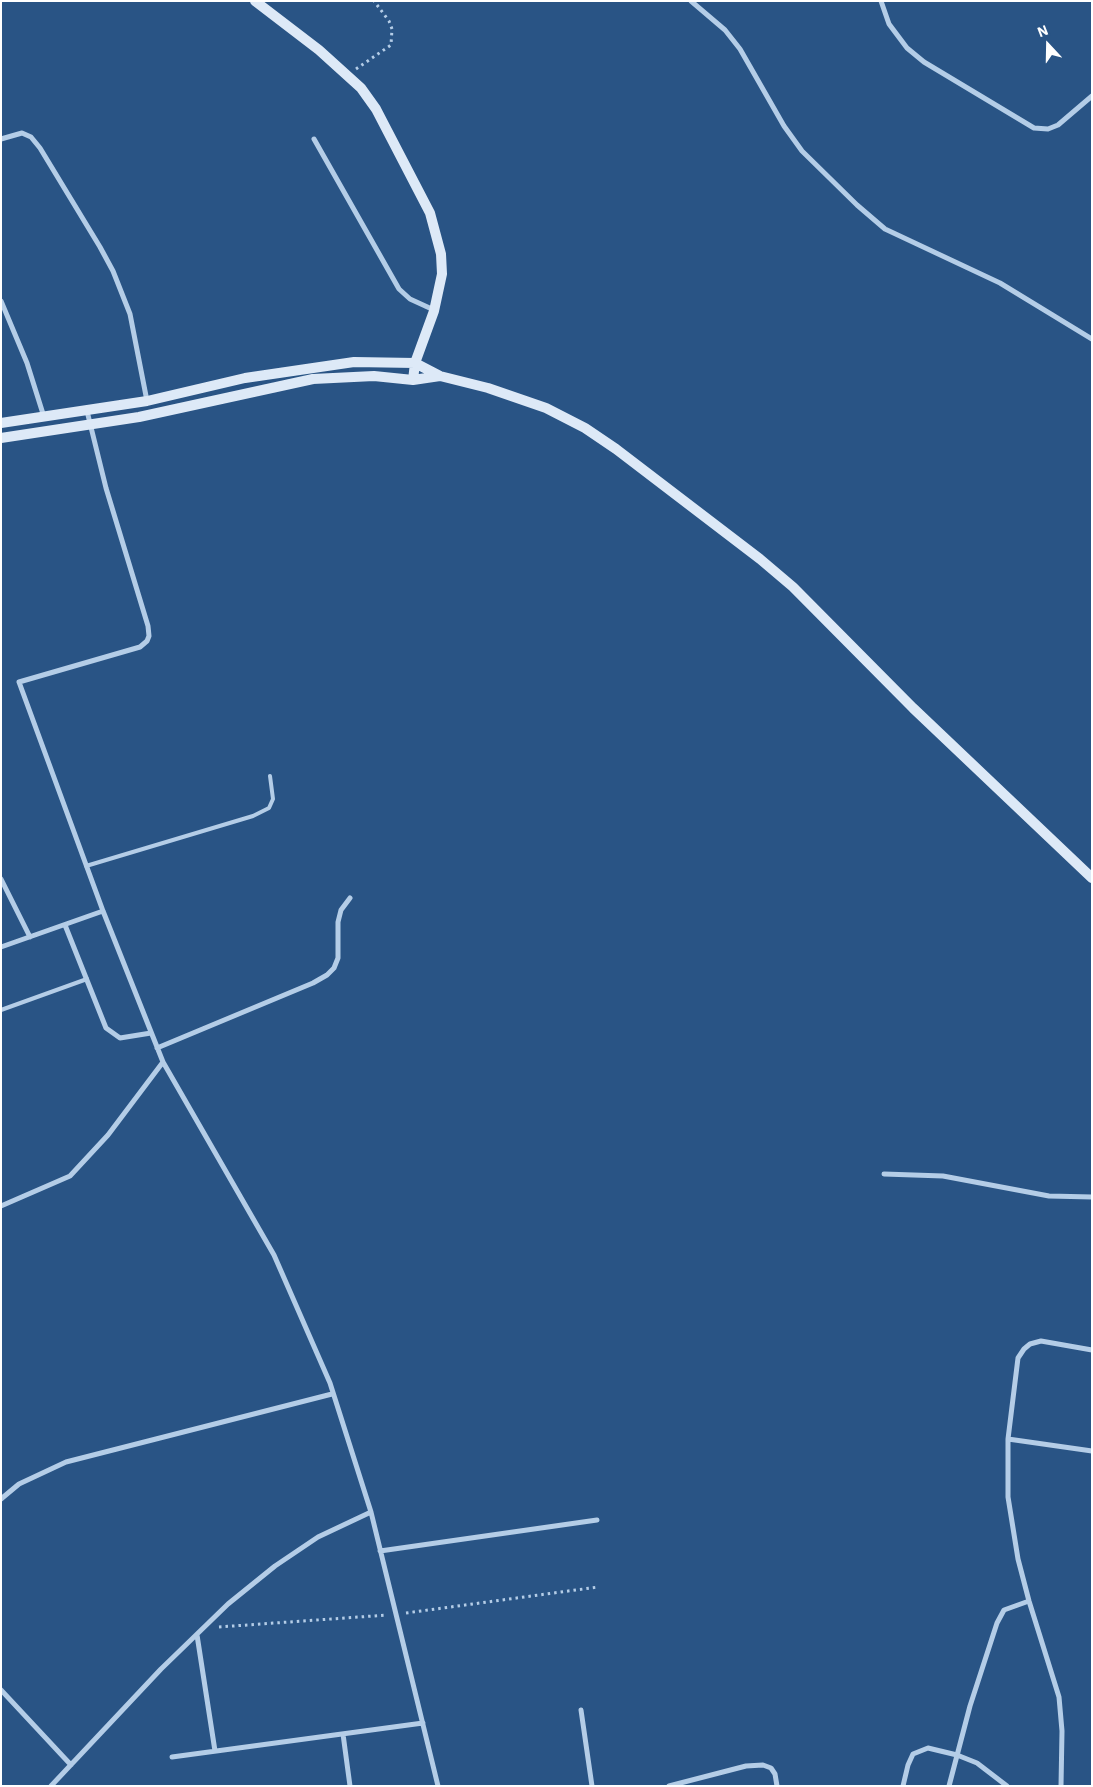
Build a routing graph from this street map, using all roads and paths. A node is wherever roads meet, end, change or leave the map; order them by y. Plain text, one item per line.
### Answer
1 (255, 1) edge
2 (374, 1) edge
3 (692, 1) edge
4 (881, 1) edge
5 (350, 77) junction
6 (1092, 96) edge
7 (1, 138) edge
8 (314, 139) dead end
9 (1, 301) edge
10 (434, 311) junction
11 (1092, 339) edge
12 (415, 363) junction
13 (440, 376) junction
14 (413, 380) junction
15 (147, 401) junction
16 (87, 411) junction
17 (44, 418) junction
18 (1, 424) edge
19 (91, 425) junction
20 (1, 438) edge
21 (270, 776) dead end
22 (86, 866) junction
23 (1092, 878) edge
24 (1, 879) edge
25 (350, 898) dead end
26 (103, 911) junction
27 (65, 925) junction
28 (30, 937) junction
29 (1, 947) edge
30 (87, 979) junction
31 (1, 1010) edge
32 (151, 1032) junction
33 (157, 1048) junction
34 (163, 1062) junction
35 (884, 1174) dead end
36 (1092, 1197) edge
37 (1, 1206) edge
38 (1092, 1350) edge
39 (332, 1394) junction
40 (1008, 1440) junction
41 (1092, 1451) edge
42 (1, 1500) edge
43 (371, 1512) junction
44 (597, 1520) dead end
45 (380, 1551) junction
46 (598, 1587) dead end
47 (1028, 1600) junction
48 (396, 1615) junction
49 (204, 1628) junction
50 (197, 1634) junction
51 (1, 1690) edge
52 (581, 1710) dead end
53 (422, 1723) junction
54 (343, 1734) junction
55 (215, 1751) junction
56 (957, 1755) junction
57 (172, 1757) dead end
58 (71, 1765) junction
59 (51, 1786) edge
60 (350, 1786) edge
61 (438, 1786) edge
62 (592, 1786) edge
63 (669, 1786) edge
64 (777, 1786) edge
65 (904, 1786) edge
66 (950, 1786) edge
67 (1008, 1786) edge
68 (1060, 1786) edge

1 - 5 street
2 - 5 path
3 - 11 street
4 - 6 street
5 - 10 street
7 - 15 street
8 - 10 street
9 - 17 street
10 - 12 street
12 - 13 street
12 - 14 street
12 - 15 street
13 - 14 street
13 - 23 street
14 - 19 street
15 - 16 street
16 - 17 street
16 - 19 street
17 - 18 street
19 - 20 street
19 - 22 street
21 - 22 lane
22 - 26 street
24 - 28 street
25 - 33 street
26 - 27 street
26 - 32 street
27 - 28 street
27 - 30 street
28 - 29 street
30 - 31 lane
30 - 32 street
32 - 33 street
33 - 34 street
34 - 37 street
34 - 39 street
35 - 36 street
38 - 40 street
39 - 42 street
39 - 43 street
40 - 41 street
40 - 47 street
43 - 45 street
43 - 49 street
44 - 45 street
45 - 48 street
46 - 48 path
47 - 56 street
47 - 68 street
48 - 49 path
48 - 53 street
49 - 50 street
50 - 55 street
50 - 58 street
51 - 58 street
52 - 62 street
53 - 54 street
53 - 61 street
54 - 55 street
54 - 60 street
55 - 57 street
56 - 65 street
56 - 66 street
56 - 67 street
58 - 59 street
63 - 64 street

